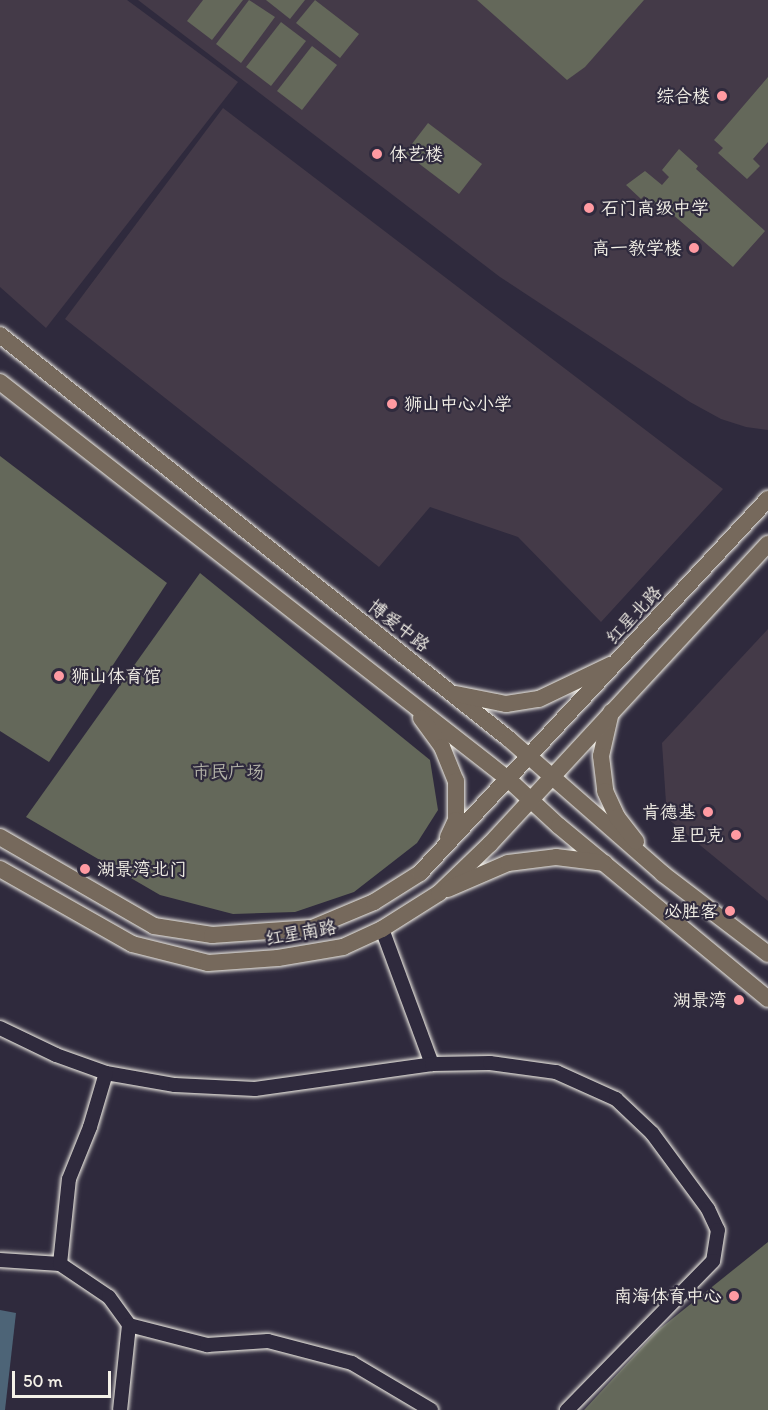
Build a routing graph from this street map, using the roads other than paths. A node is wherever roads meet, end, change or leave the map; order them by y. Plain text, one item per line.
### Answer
1 (0, 335) edge
2 (0, 382) edge
3 (768, 499) edge
4 (768, 544) edge
5 (619, 661) junction
6 (450, 693) junction
7 (412, 705) junction
8 (611, 711) junction
9 (528, 757) junction
10 (551, 777) junction
11 (508, 779) junction
12 (530, 799) junction
13 (0, 837) edge
14 (444, 847) junction
15 (605, 863) junction
16 (0, 869) edge
17 (663, 874) junction
18 (439, 893) junction
19 (382, 929) junction
20 (768, 954) edge
21 (768, 999) edge
22 (0, 1028) edge
23 (432, 1064) junction
24 (106, 1072) junction
25 (0, 1260) edge
26 (60, 1264) junction
27 (129, 1325) junction
28 (120, 1410) edge
29 (431, 1410) edge
30 (567, 1410) edge

1 - 6 main road, 博爱中路
2 - 7 main road
3 - 5 main road, 红星北路
4 - 8 main road
5 - 6 main road
5 - 9 main road, 红星北路
6 - 9 main road, 博爱中路
7 - 11 main road
7 - 14 main road
8 - 10 main road, 红星南路
8 - 17 main road
9 - 10 main road, 博爱中路
9 - 11 main road, 红星南路
10 - 12 main road, 红星南路
10 - 17 main road, 博爱中路
11 - 12 main road
11 - 14 main road, 红星南路
12 - 15 main road
12 - 18 main road, 红星南路
13 - 14 main road, 红星南路
15 - 18 main road
15 - 21 main road
16 - 19 main road, 红星南路
17 - 20 main road, 博爱中路
18 - 19 main road, 红星南路
19 - 23 street
22 - 24 street
23 - 24 street
23 - 30 street
24 - 26 street
25 - 26 street
26 - 27 street
27 - 28 street
27 - 29 street

